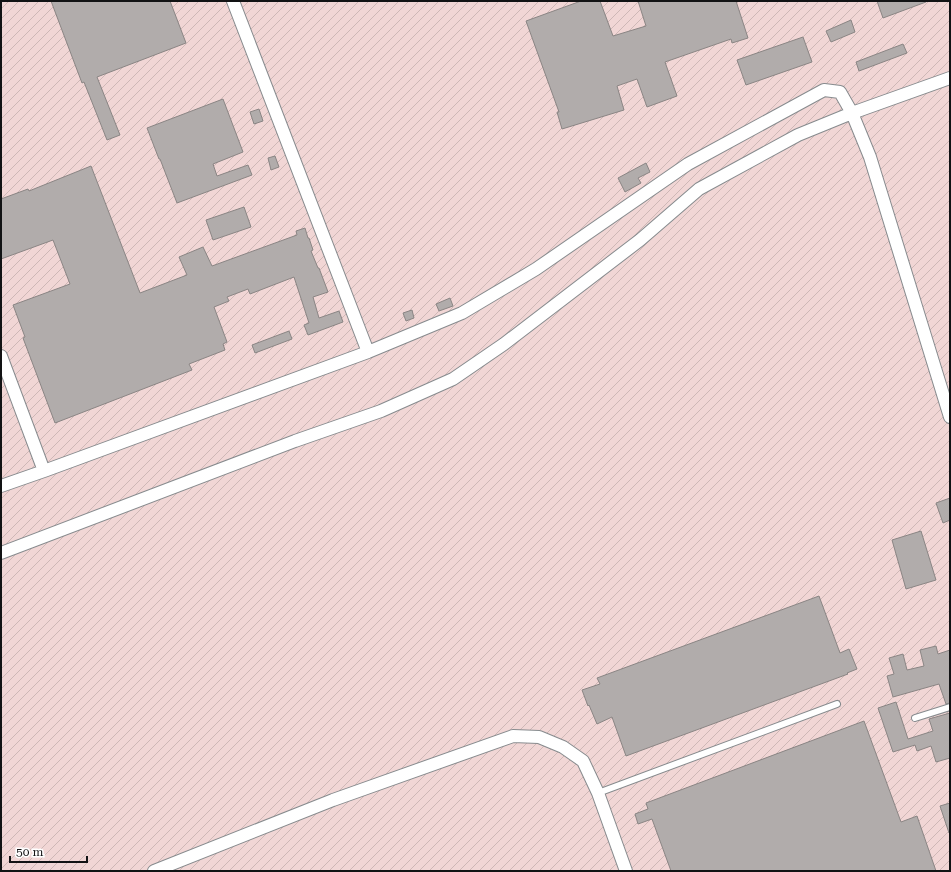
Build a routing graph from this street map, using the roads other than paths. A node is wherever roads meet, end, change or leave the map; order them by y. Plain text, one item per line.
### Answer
1 (233, 1) edge
2 (950, 78) edge
3 (852, 113) junction
4 (368, 352) junction
5 (1, 356) edge
6 (950, 418) edge
7 (44, 471) junction
8 (1, 486) edge
9 (1, 553) edge
10 (837, 704) dead end
11 (950, 707) edge
12 (915, 718) dead end
13 (598, 793) junction
14 (154, 871) edge
15 (626, 871) edge

1 - 4 street
2 - 3 street
3 - 4 street
3 - 6 street
3 - 9 street
4 - 7 street
5 - 7 street
7 - 8 street
10 - 13 lane
11 - 12 lane
13 - 14 street
13 - 15 street

